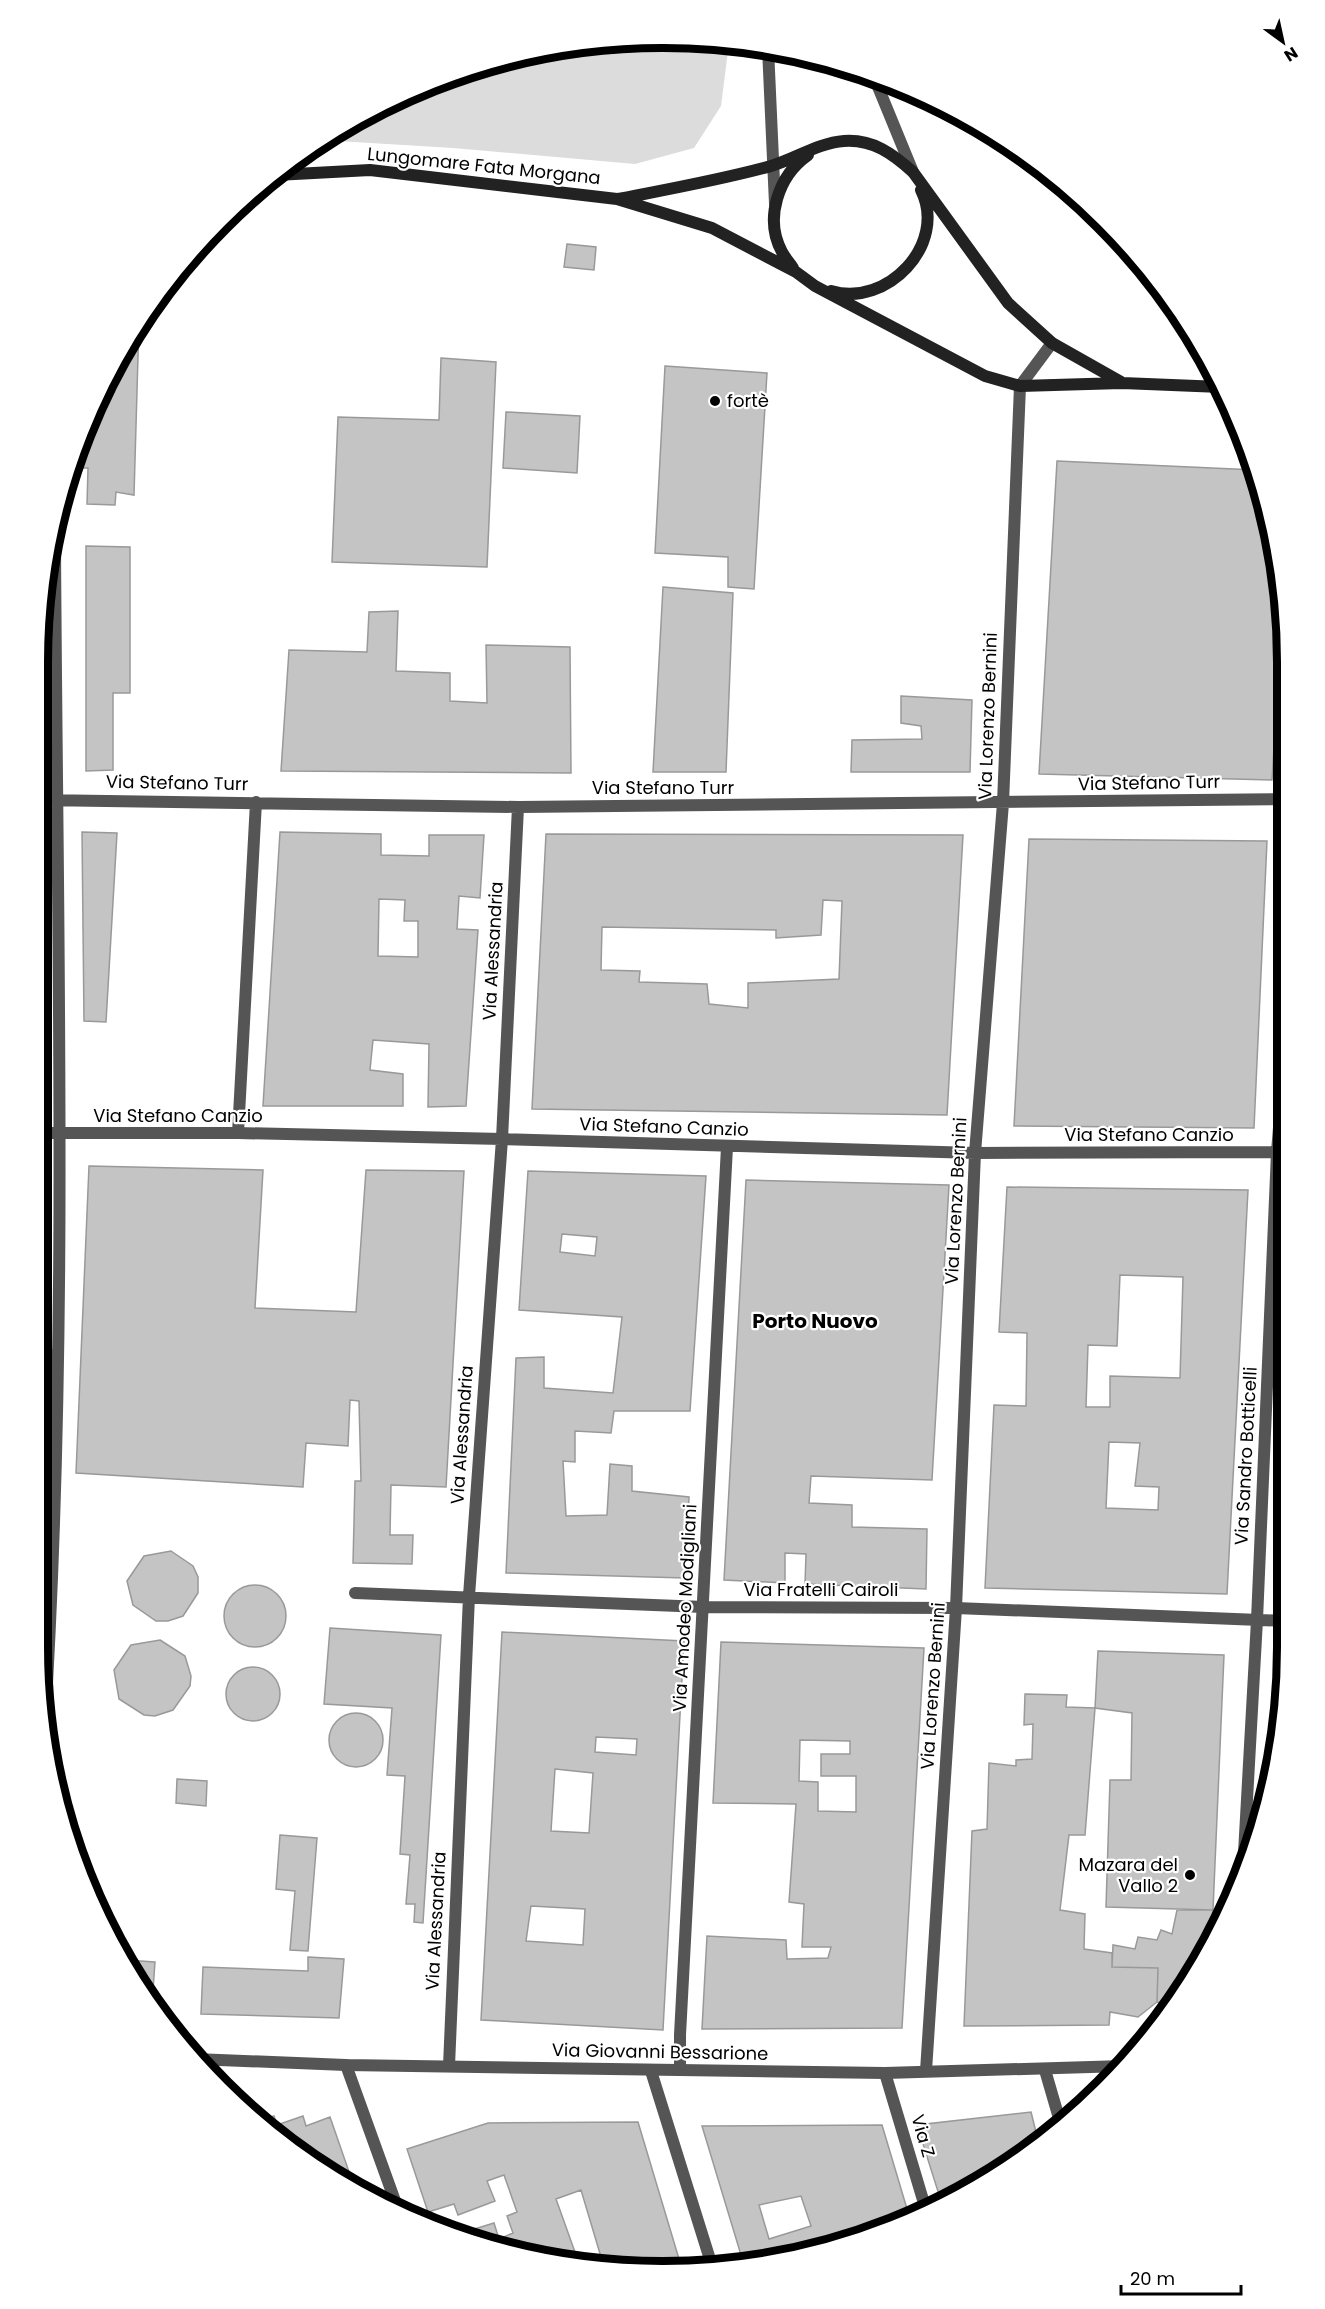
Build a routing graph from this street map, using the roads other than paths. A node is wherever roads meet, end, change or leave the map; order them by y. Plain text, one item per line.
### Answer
1 (768, 58) edge
2 (878, 88) edge
3 (819, 148) junction
4 (774, 165) junction
5 (913, 172) junction
6 (288, 175) edge
7 (617, 199) junction
8 (775, 204) junction
9 (796, 272) junction
10 (815, 286) junction
11 (1052, 344) junction
12 (1122, 383) junction
13 (1020, 386) junction
14 (1212, 387) edge
15 (55, 570) edge
16 (1277, 799) edge
17 (48, 800) edge
18 (56, 800) junction
19 (256, 802) junction
20 (1003, 803) junction
21 (518, 807) junction
22 (48, 1133) edge
23 (61, 1133) junction
24 (238, 1133) junction
25 (502, 1139) junction
26 (727, 1147) junction
27 (1277, 1152) edge
28 (975, 1153) junction
29 (1277, 1246) edge
30 (48, 1355) edge
31 (57, 1355) junction
32 (48, 1591) edge
33 (355, 1593) dead end
34 (469, 1596) junction
35 (704, 1608) junction
36 (956, 1608) junction
37 (1257, 1620) junction
38 (1277, 1621) edge
39 (1244, 1845) edge
40 (207, 2059) edge
41 (346, 2065) junction
42 (449, 2066) junction
43 (1111, 2067) edge
44 (680, 2070) junction
45 (1045, 2070) junction
46 (651, 2071) junction
47 (926, 2071) junction
48 (885, 2073) junction
49 (1059, 2117) edge
50 (395, 2200) edge
51 (924, 2203) edge
52 (710, 2259) edge

1 - 4 street
2 - 5 street
3 - 4 main road
3 - 5 main road
3 - 8 main road
4 - 7 main road
4 - 8 street
5 - 10 main road
5 - 11 main road
6 - 7 main road, Lungomare Fata Morgana
7 - 9 main road
8 - 9 main road
9 - 10 main road
10 - 13 main road
11 - 12 main road
11 - 13 street
12 - 13 main road
12 - 14 main road
13 - 20 street, Via Lorenzo Bernini
15 - 18 street
16 - 20 street, Via Stefano Turr
17 - 18 street, Via Stefano Turr
18 - 19 street, Via Stefano Turr
18 - 23 street
19 - 21 street, Via Stefano Turr
19 - 24 street
20 - 21 street, Via Stefano Turr
20 - 28 street, Via Lorenzo Bernini
21 - 25 street, Via Alessandria
22 - 23 street, Via Stefano Canzio
23 - 24 street, Via Stefano Canzio
23 - 31 street
24 - 25 street, Via Stefano Canzio
25 - 26 street, Via Stefano Canzio
25 - 34 street, Via Alessandria
26 - 28 street, Via Stefano Canzio
26 - 35 street, Via Amodeo Modigliani
27 - 28 street, Via Stefano Canzio
28 - 36 street, Via Lorenzo Bernini
29 - 37 street, Via Sandro Botticelli
30 - 31 street
31 - 32 street
33 - 34 street, Via Fratelli Cairoli
34 - 35 street, Via Fratelli Cairoli
34 - 42 street, Via Alessandria
35 - 36 street, Via Fratelli Cairoli
35 - 44 street, Via Amodeo Modigliani
36 - 37 street, Via Fratelli Cairoli
36 - 47 street, Via Lorenzo Bernini
37 - 38 street, Via Fratelli Cairoli
37 - 39 street, Via Sandro Botticelli
40 - 41 street, Via Giovanni Bessarione
41 - 42 street, Via Giovanni Bessarione
41 - 50 street
42 - 46 street, Via Giovanni Bessarione
43 - 45 street, Via Giovanni Bessarione
44 - 46 street, Via Giovanni Bessarione
44 - 48 street, Via Giovanni Bessarione
45 - 47 street, Via Giovanni Bessarione
45 - 49 street
46 - 52 street
47 - 48 street, Via Giovanni Bessarione
48 - 51 street, Via Z

